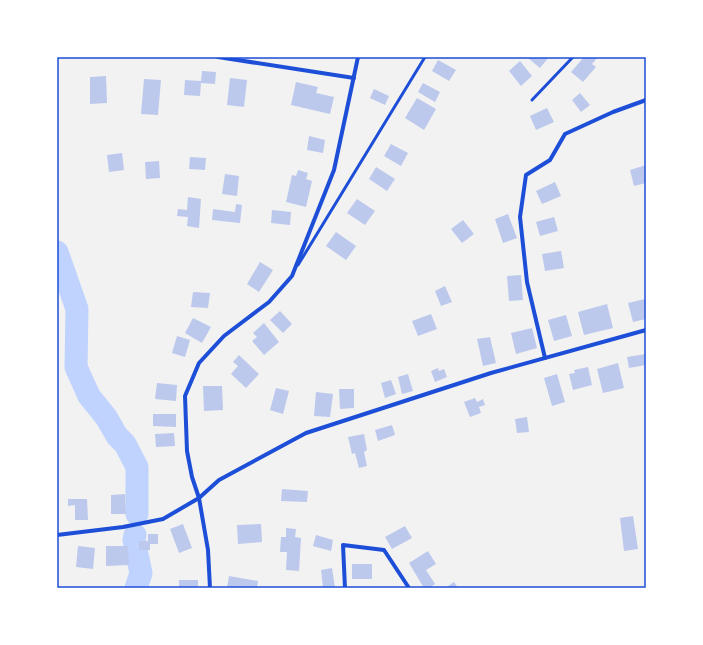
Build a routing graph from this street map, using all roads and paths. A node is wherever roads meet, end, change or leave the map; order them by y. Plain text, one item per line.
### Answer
1 (218, 57) edge
2 (358, 57) edge
3 (425, 57) edge
4 (573, 57) edge
5 (354, 78) junction
6 (532, 100) dead end
7 (646, 100) edge
8 (292, 276) junction
9 (646, 330) edge
10 (545, 358) junction
11 (198, 498) junction
12 (57, 535) edge
13 (210, 588) edge
14 (345, 588) edge
15 (409, 588) edge

1 - 5 street
2 - 5 street
3 - 8 lane
4 - 6 lane
5 - 8 street
7 - 10 street
8 - 11 street
9 - 10 street
10 - 11 street
11 - 12 street
11 - 13 street
14 - 15 street

